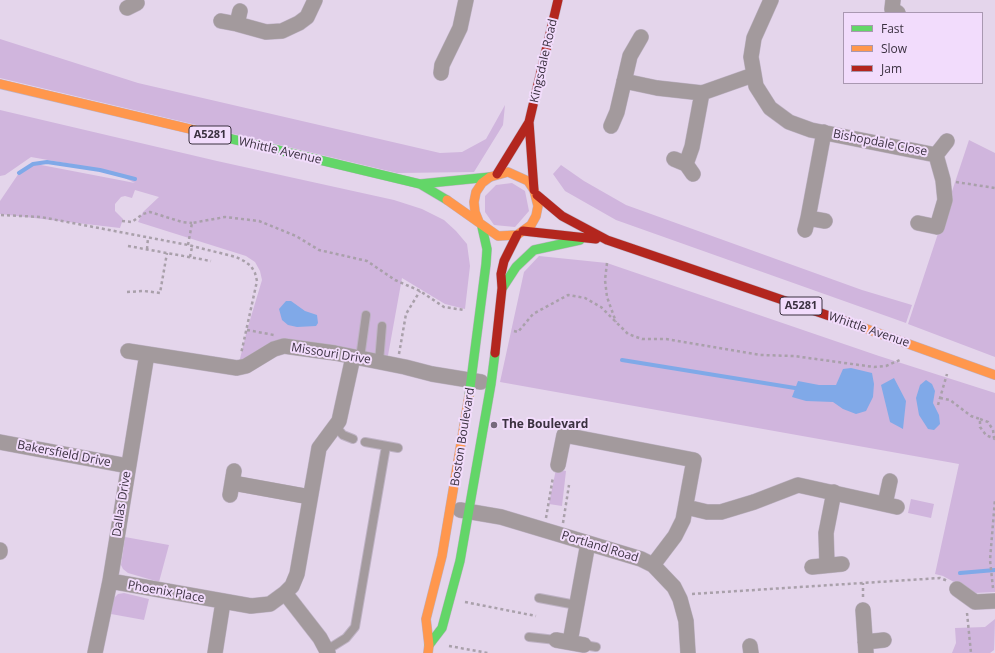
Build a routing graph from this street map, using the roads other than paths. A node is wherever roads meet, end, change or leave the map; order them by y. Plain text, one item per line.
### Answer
1 (315, 0) edge
2 (466, 0) edge
3 (558, 0) edge
4 (771, 0) edge
5 (221, 21) dead end
6 (641, 37) dead end
7 (753, 75) junction
8 (441, 76) dead end
9 (624, 81) junction
10 (0, 84) edge
11 (702, 92) junction
12 (529, 122) junction
13 (610, 126) dead end
14 (824, 132) junction
15 (947, 141) dead end
16 (936, 155) junction
17 (684, 166) dead end
18 (493, 175) junction
19 (420, 184) junction
20 (536, 192) junction
21 (825, 221) dead end
22 (918, 223) dead end
23 (481, 224) junction
24 (520, 233) junction
25 (589, 238) junction
26 (607, 240) junction
27 (502, 288) junction
28 (366, 315) dead end
29 (382, 326) dead end
30 (128, 351) dead end
31 (147, 354) junction
32 (356, 357) junction
33 (378, 362) junction
34 (995, 375) edge
35 (472, 381) junction
36 (490, 384) junction
37 (336, 427) junction
38 (353, 439) dead end
39 (0, 442) edge
40 (365, 442) dead end
41 (386, 446) junction
42 (398, 448) dead end
43 (558, 465) road end
44 (128, 466) junction
45 (890, 481) dead end
46 (232, 483) dead end
47 (834, 492) junction
48 (310, 497) junction
49 (686, 507) junction
50 (451, 510) junction
51 (469, 512) junction
52 (588, 543) junction
53 (842, 564) dead end
54 (654, 565) junction
55 (110, 581) junction
56 (957, 589) road end
57 (285, 594) junction
58 (539, 598) dead end
59 (995, 601) edge
60 (223, 602) junction
61 (576, 605) junction
62 (863, 610) dead end
63 (529, 637) dead end
64 (884, 640) dead end
65 (576, 643) joint
66 (866, 647) edge
67 (429, 649) edge
68 (327, 652) edge
69 (95, 653) edge
70 (215, 653) edge
71 (688, 653) edge

1 - 5 street
2 - 8 street
3 - 12 main road, Kingsdale Road
4 - 7 street, Bishopdale Close
6 - 9 street
7 - 11 street
7 - 14 street, Bishopdale Close
9 - 11 street
9 - 13 street
10 - 19 main road, Whittle Avenue / A5281
11 - 17 street
12 - 18 main road, Kingsdale Road
12 - 20 main road, Kingsdale Road
14 - 16 street, Bishopdale Close
14 - 21 street, Bishopdale Close
15 - 16 street, Bishopdale Close
16 - 22 street, Bishopdale Close
18 - 19 main road, Whittle Avenue / A5281
18 - 20 main road, A5281
18 - 23 main road
19 - 23 main road, Whittle Avenue / A5281
20 - 24 main road
20 - 26 main road, Whittle Avenue / A5281
23 - 24 main road, A5281
23 - 35 main road, Boston Boulevard
24 - 25 main road, Whittle Avenue / A5281
24 - 27 main road, Boston Boulevard
25 - 26 main road, Whittle Avenue / A5281
25 - 27 main road
26 - 34 main road, Whittle Avenue / A5281
27 - 36 main road, Boston Boulevard
28 - 32 lane
29 - 33 lane
30 - 31 street
31 - 32 street, Missouri Drive
31 - 44 street, Dallas Drive
32 - 33 street, Missouri Drive
32 - 37 street, Phoenix Place
33 - 35 street, Missouri Drive
35 - 36 street, Missouri Drive
35 - 50 main road, Boston Boulevard
36 - 51 main road, Boston Boulevard
37 - 38 lane
37 - 48 street, Phoenix Place
39 - 44 street, Bakersfield Drive
40 - 41 lane
41 - 42 lane
41 - 68 lane
43 - 49 street
44 - 55 street, Dallas Drive
45 - 47 street
46 - 48 street
47 - 49 street
47 - 53 street
48 - 57 street, Phoenix Place
49 - 54 street
50 - 51 street, Portland Road
50 - 67 main road, Boston Boulevard
51 - 52 street, Portland Road
51 - 67 main road, Boston Boulevard
52 - 54 street, Portland Road
52 - 61 street
54 - 71 street, Portland Road
55 - 60 street, Phoenix Place
55 - 69 street, Dallas Drive
56 - 59 street
57 - 60 street, Phoenix Place
57 - 68 street
58 - 61 lane
60 - 70 street
61 - 65 street
62 - 66 street
63 - 65 lane
64 - 66 street

